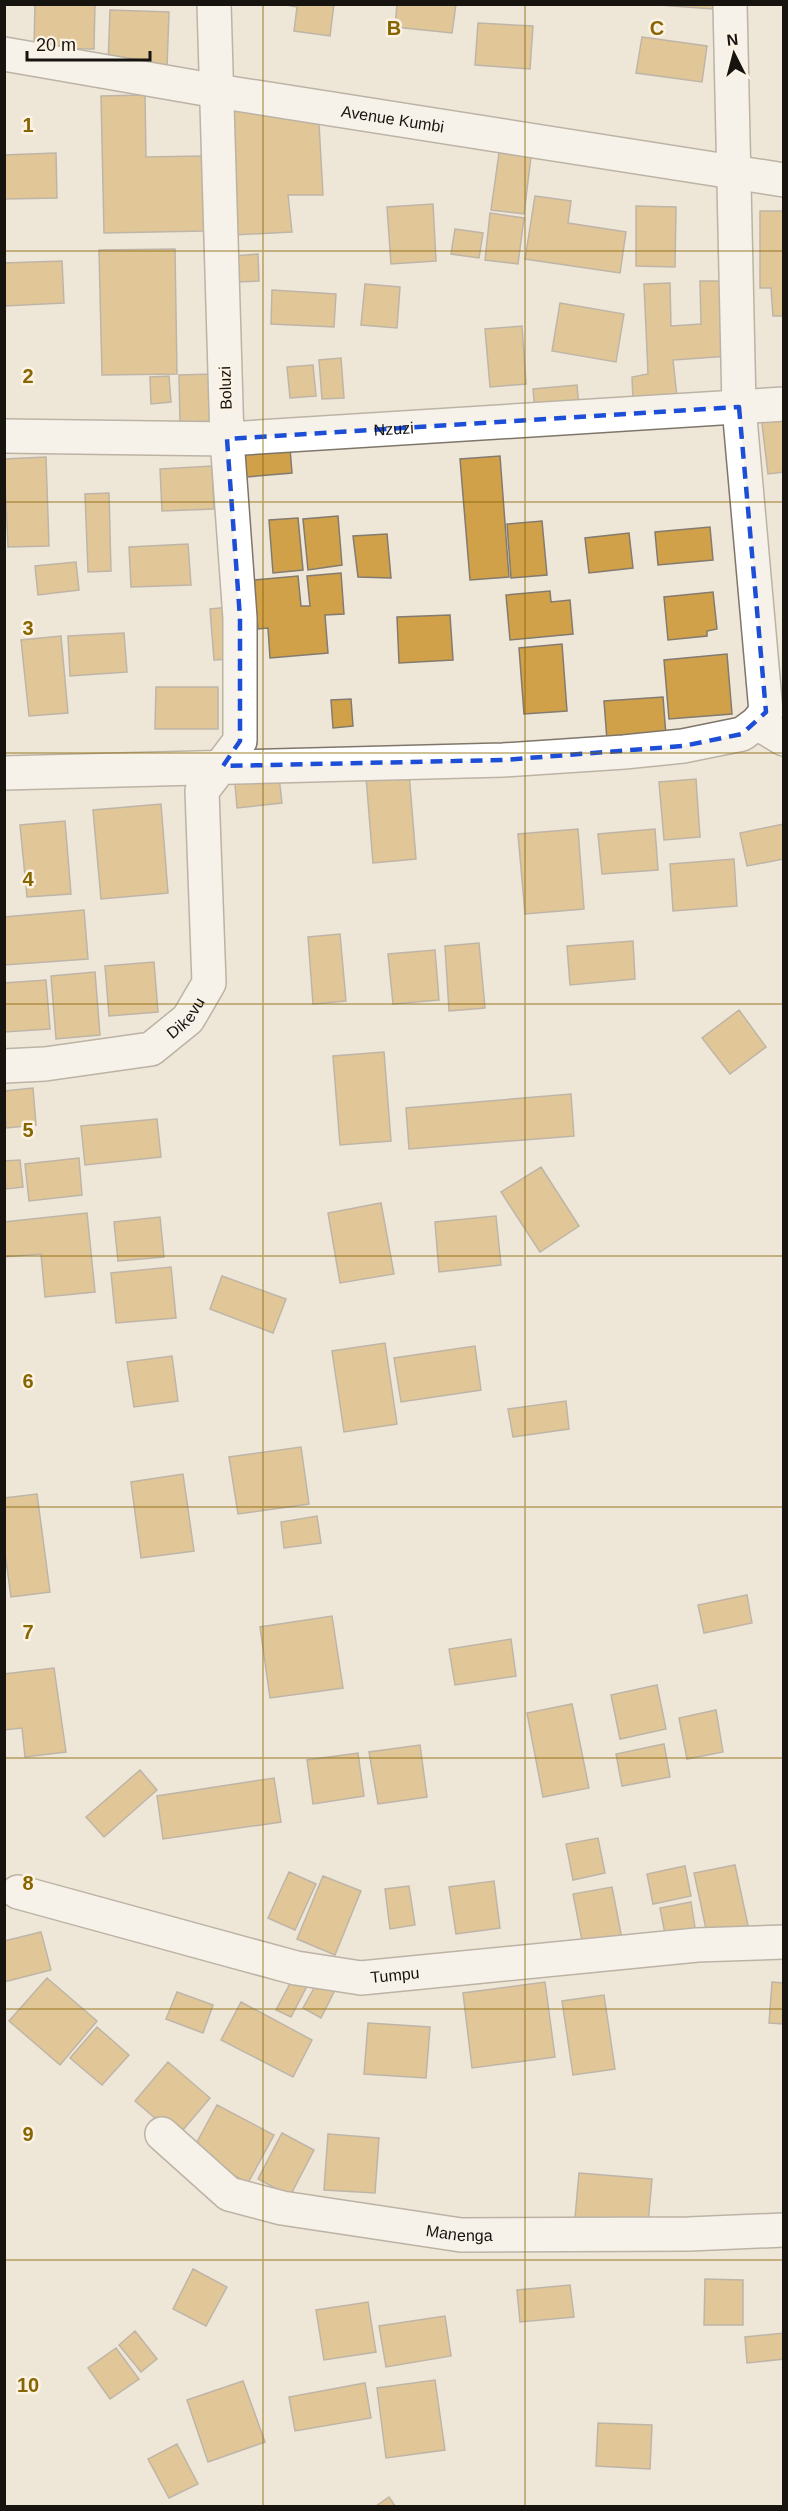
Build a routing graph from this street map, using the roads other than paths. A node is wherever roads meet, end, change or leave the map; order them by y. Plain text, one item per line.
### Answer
1 (214, 4) edge
2 (730, 4) edge
3 (4, 54) edge
4 (217, 91) junction
5 (734, 172) junction
6 (783, 180) edge
7 (783, 404) edge
8 (739, 407) junction
9 (4, 436) edge
10 (227, 439) junction
11 (770, 731) edge
12 (223, 766) junction
13 (4, 773) edge
14 (4, 1066) edge
15 (18, 1892) dead end
16 (783, 1942) edge
17 (162, 2134) dead end
18 (783, 2230) edge

1 - 4 street, Boluzi
2 - 5 street
3 - 4 street, Avenue Kumbi
4 - 5 street, Avenue Kumbi
4 - 10 street, Boluzi
5 - 6 street, Avenue Kumbi
5 - 8 street
7 - 8 street, Nzuzi
8 - 10 street, Nzuzi
8 - 11 street
9 - 10 street, Nzuzi
10 - 12 street, Boluzi
11 - 12 street
12 - 13 street
12 - 14 street, Dikevu
15 - 16 street, Tumpu
17 - 18 street, Manenga

